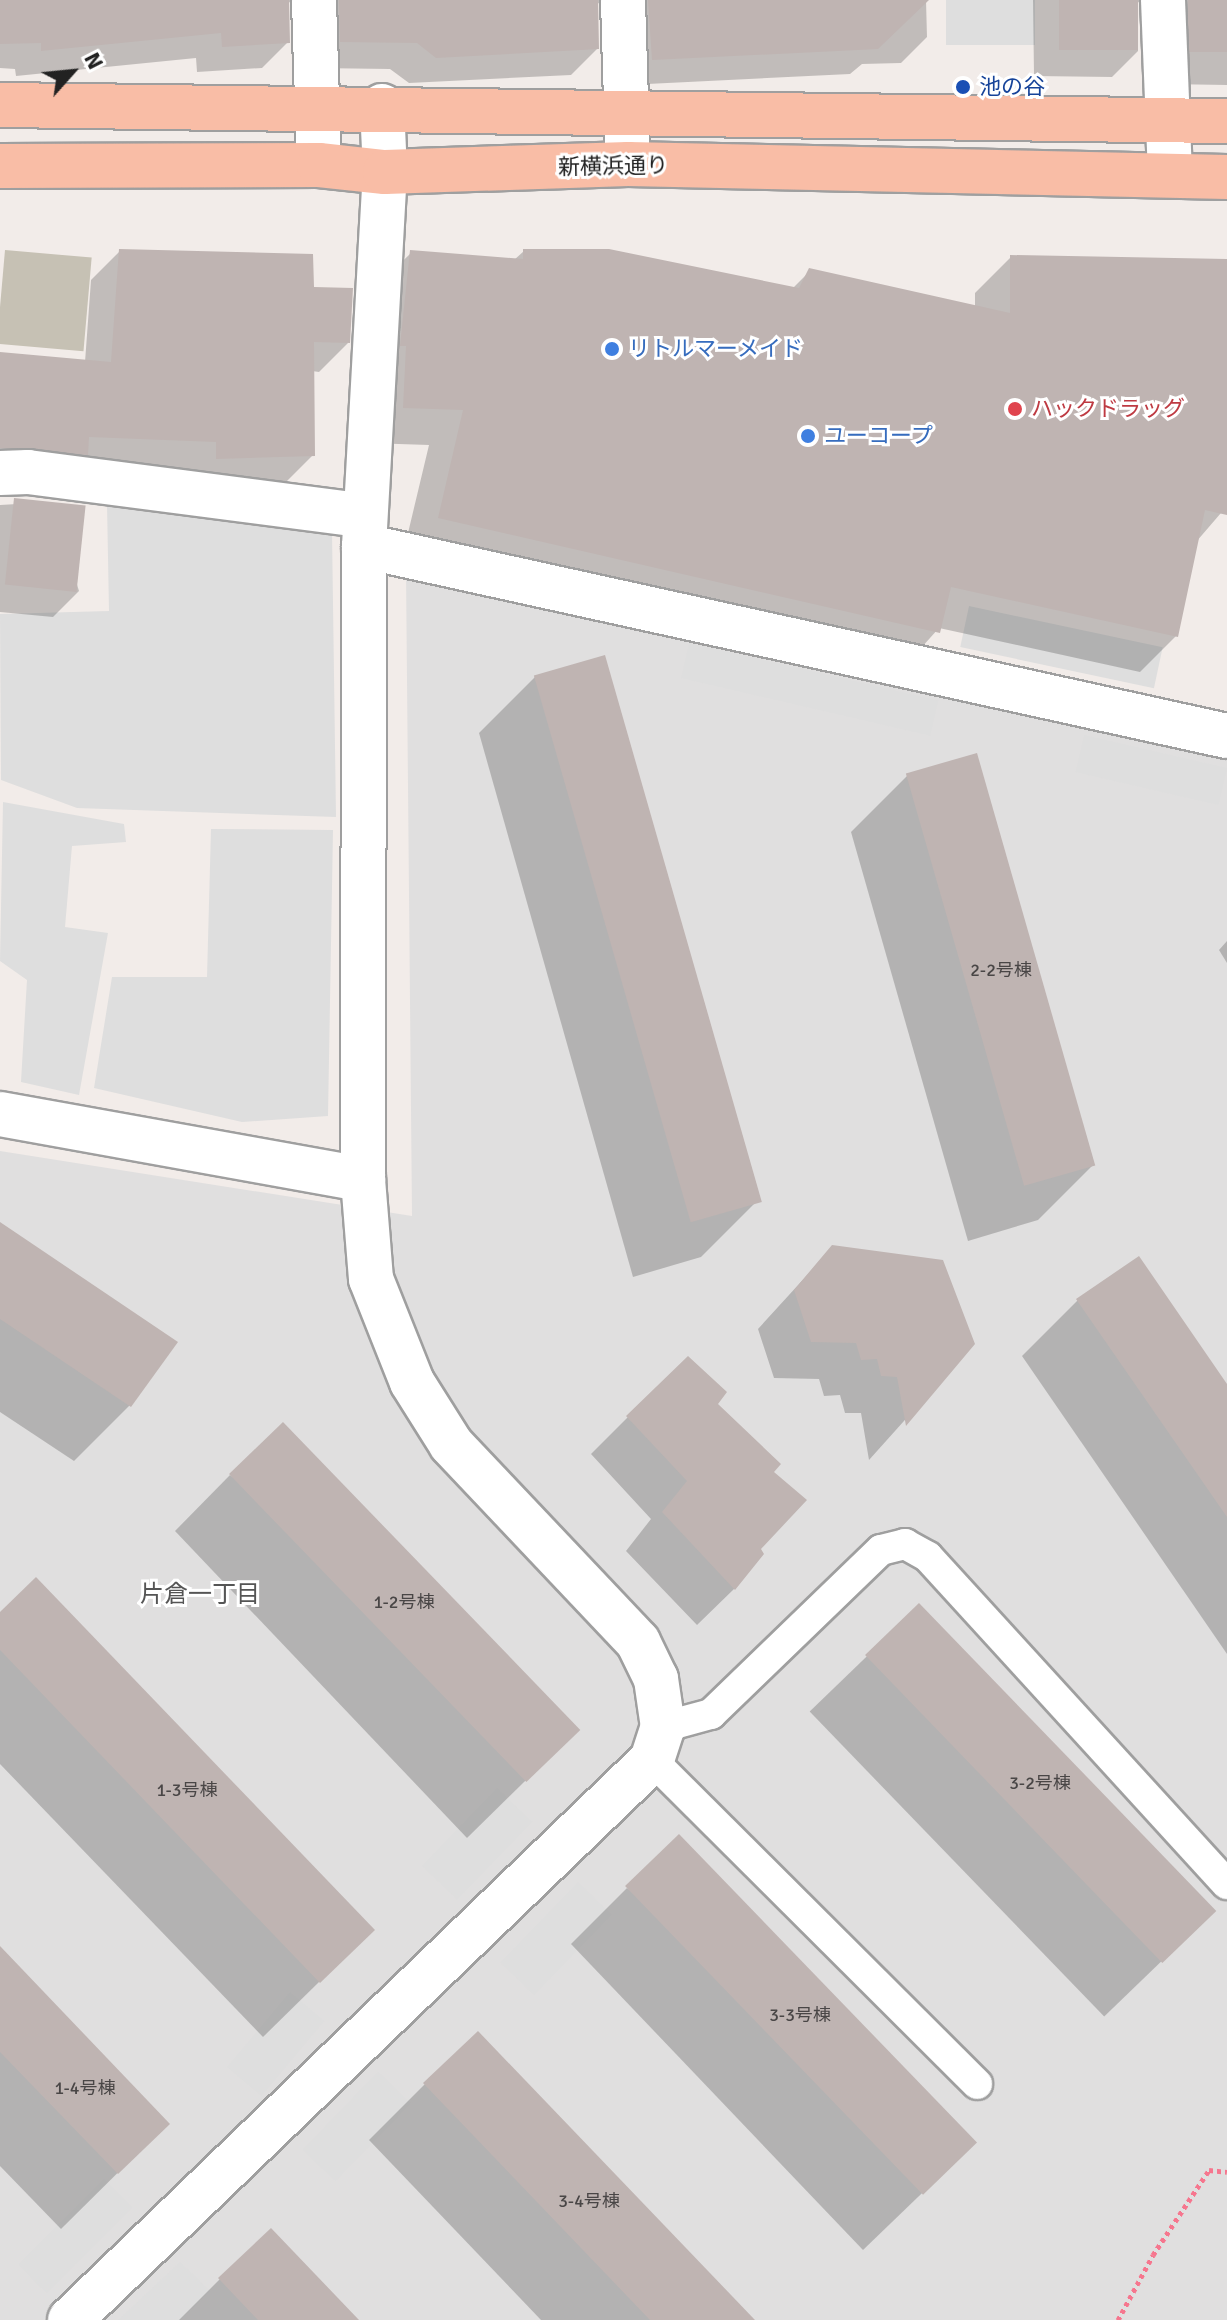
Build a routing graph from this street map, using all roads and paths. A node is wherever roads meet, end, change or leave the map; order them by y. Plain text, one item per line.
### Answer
1 (314, 0) edge
2 (623, 0) edge
3 (1163, 0) edge
4 (0, 105) edge
5 (317, 106) junction
6 (382, 106) junction
7 (628, 111) junction
8 (1167, 120) junction
9 (1227, 121) edge
10 (628, 164) junction
11 (319, 165) junction
12 (0, 166) edge
13 (385, 172) junction
14 (1170, 175) junction
15 (1227, 177) edge
16 (0, 473) edge
17 (364, 531) junction
18 (1227, 736) edge
19 (0, 1114) edge
20 (363, 1179) junction
21 (657, 1744) junction
22 (1227, 1884) edge
23 (977, 2084) dead end
24 (1227, 2172) edge
25 (70, 2320) edge
26 (1118, 2320) edge

1 - 5 street
2 - 7 street
3 - 8 street
4 - 5 main road
5 - 6 main road
5 - 11 street
6 - 7 main road
6 - 13 street
7 - 8 main road
7 - 10 street
8 - 9 main road
8 - 14 street
10 - 13 main road, 新横浜通り
10 - 14 main road, 新横浜通り
11 - 12 main road, 新横浜通り
11 - 13 main road, 新横浜通り
13 - 17 street
14 - 15 main road, 新横浜通り
16 - 17 street
17 - 18 street
17 - 20 street
19 - 20 street
20 - 21 street
21 - 22 lane
21 - 23 lane
21 - 25 street
24 - 26 path

